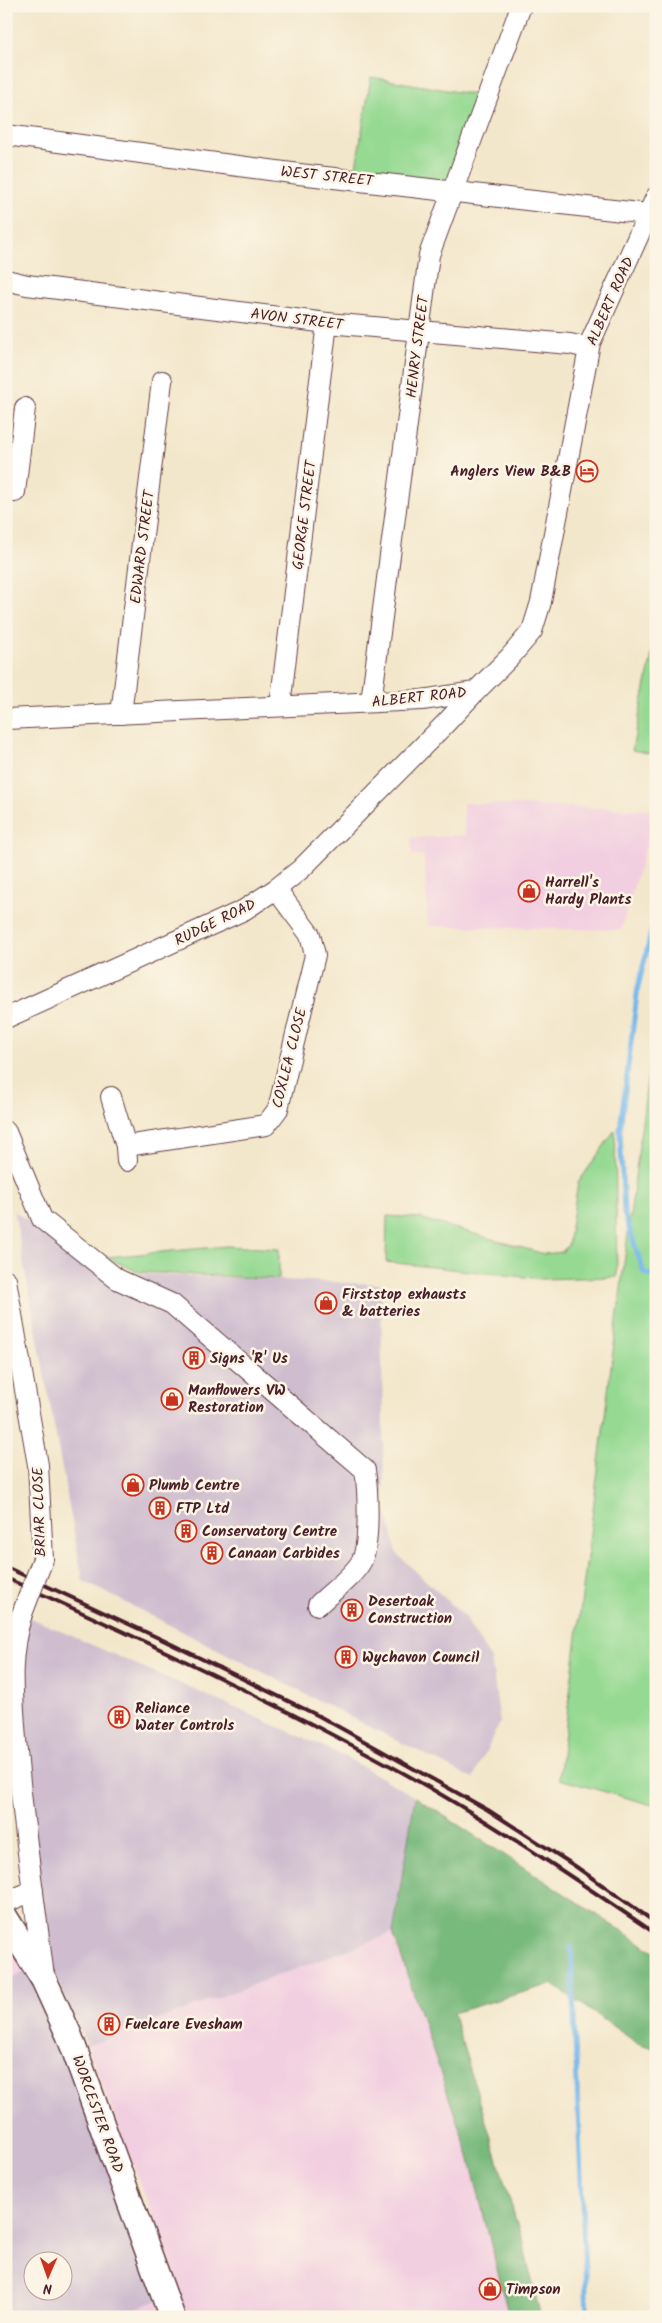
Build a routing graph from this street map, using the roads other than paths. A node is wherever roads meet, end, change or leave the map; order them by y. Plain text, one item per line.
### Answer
1 (520, 6) edge
2 (6, 135) edge
3 (452, 190) junction
4 (652, 205) edge
5 (6, 280) edge
6 (327, 323) junction
7 (419, 332) junction
8 (588, 348) junction
9 (162, 381) dead end
10 (25, 408) dead end
11 (6, 491) edge
12 (474, 692) junction
13 (371, 702) junction
14 (280, 706) junction
15 (121, 714) junction
16 (6, 719) edge
17 (276, 889) junction
18 (6, 1018) edge
19 (111, 1097) dead end
20 (6, 1132) edge
21 (6, 1280) edge
22 (318, 1605) dead end
23 (33, 1891) junction
24 (6, 1902) edge
25 (6, 1919) edge
26 (44, 1980) junction
27 (172, 2317) edge

1 - 3 street, HENRY STREET
2 - 3 street, WEST STREET
3 - 4 street, WEST STREET
3 - 7 street, HENRY STREET
4 - 8 street, ALBERT ROAD
5 - 6 street, AVON STREET
6 - 7 street, AVON STREET
6 - 14 street, GEORGE STREET
7 - 8 street, AVON STREET
7 - 13 street, HENRY STREET
8 - 12 street, ALBERT ROAD
9 - 15 street, EDWARD STREET
10 - 11 street
12 - 13 street, ALBERT ROAD
12 - 17 street, RUDGE ROAD
13 - 14 street, ALBERT ROAD
14 - 15 street, ALBERT ROAD
15 - 16 street, ALBERT ROAD
17 - 18 street, RUDGE ROAD
17 - 19 street, COXLEA CLOSE
20 - 22 street
21 - 23 street, BRIAR CLOSE, bridge
23 - 24 street
23 - 26 street, BRIAR CLOSE
25 - 26 main road, WORCESTER ROAD
26 - 27 main road, WORCESTER ROAD

